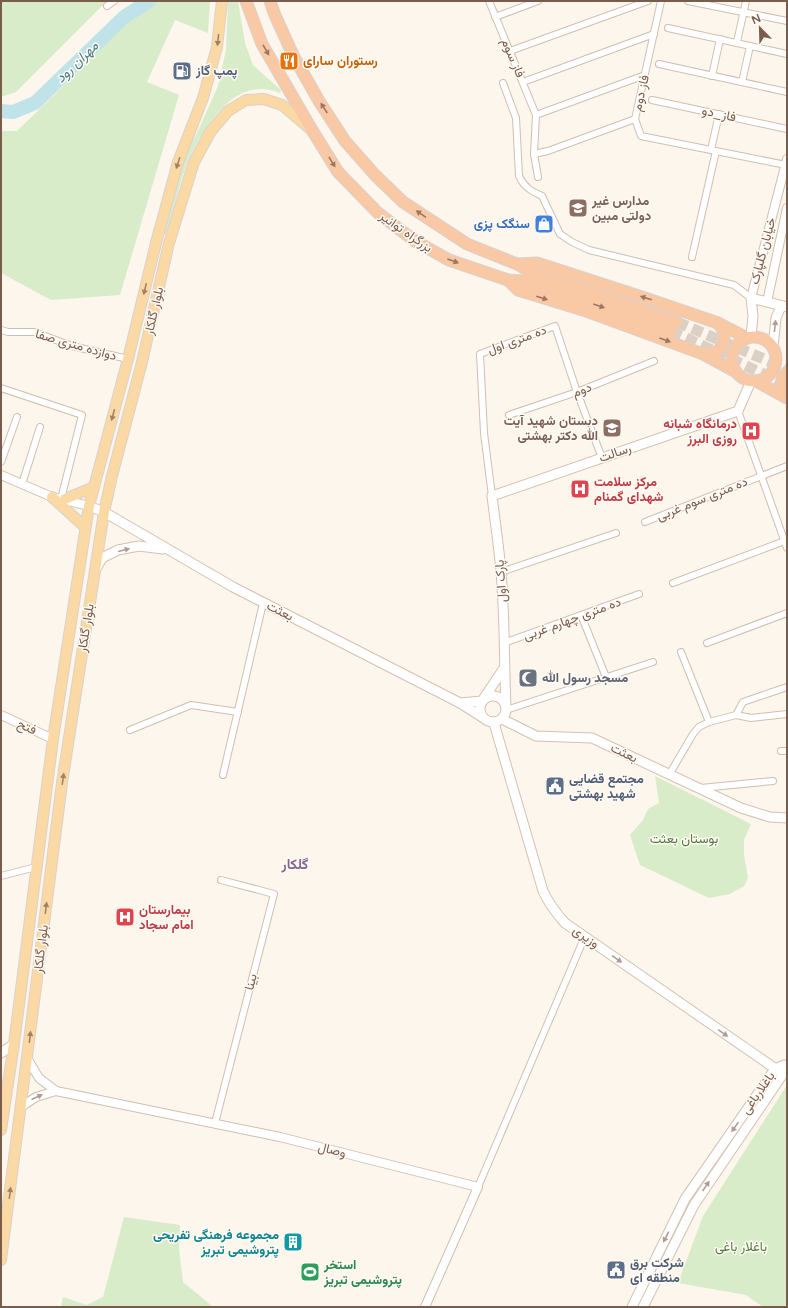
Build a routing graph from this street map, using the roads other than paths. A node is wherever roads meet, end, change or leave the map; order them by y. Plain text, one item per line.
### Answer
1 (114, 1) edge
2 (222, 1) edge
3 (246, 1) edge
4 (270, 1) edge
5 (489, 1) edge
6 (538, 1) edge
7 (648, 1) edge
8 (662, 1) edge
9 (688, 1) edge
10 (746, 1) edge
11 (107, 6) dead end
12 (743, 12) junction
13 (495, 17) junction
14 (787, 21) edge
15 (668, 28) dead end
16 (654, 34) junction
17 (720, 39) junction
18 (737, 42) junction
19 (750, 46) junction
20 (510, 51) junction
21 (787, 54) edge
22 (659, 64) dead end
23 (645, 76) junction
24 (712, 76) junction
25 (523, 82) junction
26 (742, 82) junction
27 (503, 83) dead end
28 (787, 92) edge
29 (652, 100) dead end
30 (719, 114) junction
31 (536, 115) junction
32 (635, 119) junction
33 (787, 128) edge
34 (312, 130) junction
35 (714, 151) junction
36 (534, 154) junction
37 (786, 162) edge
38 (538, 177) dead end
39 (787, 208) edge
40 (784, 235) edge
41 (157, 239) junction
42 (169, 243) junction
43 (692, 256) dead end
44 (517, 264) junction
45 (508, 280) junction
46 (751, 298) junction
47 (767, 302) junction
48 (784, 306) edge
49 (677, 322) tunnel mouth
50 (718, 323) junction
51 (4, 331) edge
52 (671, 331) tunnel mouth
53 (1, 336) edge
54 (749, 338) junction
55 (774, 349) junction
56 (703, 354) junction
57 (128, 359) junction
58 (787, 359) edge
59 (654, 361) dead end
60 (736, 372) junction
61 (787, 372) edge
62 (753, 381) junction
63 (1, 388) edge
64 (577, 392) junction
65 (786, 397) edge
66 (738, 411) junction
67 (509, 415) dead end
68 (17, 417) dead end
69 (40, 427) dead end
70 (602, 458) junction
71 (1, 462) edge
72 (787, 466) edge
73 (1, 475) edge
74 (760, 476) junction
75 (22, 484) junction
76 (94, 487) junction
77 (492, 496) junction
78 (59, 498) junction
79 (89, 506) junction
80 (104, 512) junction
81 (645, 522) dead end
82 (86, 527) junction
83 (616, 533) dead end
84 (786, 541) edge
85 (787, 548) edge
86 (167, 549) junction
87 (95, 572) junction
88 (501, 572) junction
89 (673, 583) dead end
90 (640, 594) dead end
91 (263, 603) junction
92 (787, 613) edge
93 (581, 615) junction
94 (504, 643) junction
95 (707, 643) dead end
96 (681, 652) dead end
97 (653, 662) dead end
98 (504, 668) junction
99 (606, 677) junction
100 (787, 687) edge
101 (482, 701) junction
102 (460, 703) junction
103 (506, 708) junction
104 (238, 712) junction
105 (787, 714) edge
106 (1, 715) edge
107 (736, 715) junction
108 (482, 717) junction
109 (498, 721) junction
110 (709, 722) junction
111 (130, 730) dead end
112 (53, 739) junction
113 (223, 775) dead end
114 (669, 776) junction
115 (773, 781) dead end
116 (698, 788) junction
117 (787, 818) edge
118 (36, 867) junction
119 (1, 876) edge
120 (221, 880) dead end
121 (585, 936) junction
122 (14, 1044) junction
123 (1, 1053) edge
124 (27, 1058) junction
125 (779, 1072) junction
126 (56, 1091) junction
127 (3, 1092) edge
128 (21, 1107) junction
129 (215, 1123) junction
130 (1, 1130) edge
131 (478, 1187) junction
132 (685, 1199) junction
133 (694, 1204) junction
134 (1, 1260) edge
135 (425, 1307) edge
136 (632, 1307) edge
137 (643, 1307) edge

1 - 11 street
2 -> 41 main road, بلوار گلکار
3 -> 34 highway, بزرگراه توانیر
44 -> 4 highway, بزرگراه توانیر
5 - 13 street, فاز سوم
6 - 13 street
7 - 20 street
8 - 16 street, فاز دوم
9 - 12 street
10 - 12 street
12 - 14 street
12 - 18 street
13 - 20 street, فاز سوم
15 - 17 street
16 - 23 street, فاز دوم
16 - 25 street
17 - 18 street
17 - 24 street
18 - 19 street
19 - 21 street
19 - 26 street
20 - 25 street, فاز سوم
22 - 24 street
23 - 31 street
23 - 32 street, فاز دوم
24 - 26 street
25 - 31 street, فاز سوم
26 - 28 street
27 - 46 street
29 - 30 street, فاز_دو
30 - 33 street, فاز_دو
30 - 35 street
31 - 36 street
32 - 35 street
32 - 36 street, فاز دوم
34 - 42 main road, بلوار گلکار
34 -> 45 highway, بزرگراه توانیر
35 - 37 street
35 - 43 street
36 - 38 street
37 - 46 street, خیابان گلپارک
39 - 40 street, خیابان گلپارک
40 - 47 street, خیابان گلپارک
41 - 42 main road
41 -> 57 main road, بلوار گلکار
42 - 80 main road, بلوار گلکار
44 - 49 highway, بزرگراه توانیر
50 -> 44 highway
45 -> 52 highway, بزرگراه توانیر
45 -> 56 highway
46 - 47 main road
46 - 54 main road
47 - 48 main road
55 -> 48 main road
50 - 54 highway
50 - 56 highway
51 - 53 street
51 - 57 street, دوازده متری صفا
54 - 55 highway
54 - 60 highway
55 - 58 highway
55 - 62 highway
56 - 60 highway
57 -> 76 main road, بلوار گلکار
59 - 64 street, دوم
60 - 62 highway
61 - 65 highway
62 - 65 highway
62 - 66 main road
63 - 78 street
64 - 67 street, دوم
64 - 70 street
64 - 77 street, ده متری اول
66 - 70 main road, رسالت
66 - 74 street
68 - 71 street
69 - 75 street
70 - 77 main road, رسالت
72 - 74 street, ده متری سوم غربی
73 - 75 street
74 - 81 street, ده متری سوم غربی
74 - 84 street
75 - 78 street
76 - 78 main road
76 - 79 main road, بلوار گلکار
77 - 88 main road, پارک اول
78 - 79 street
78 - 82 main road
79 - 80 main road, بعثت
79 - 82 main road, بلوار گلکار
80 - 86 main road, بعثت
80 - 87 main road, بلوار گلکار
82 - 112 main road, بلوار گلکار
83 - 88 street
84 - 85 street
84 - 89 street
87 -> 86 main road
86 - 91 main road, بعثت
124 -> 87 main road, بلوار گلکار
88 - 94 main road, پارک اول
90 - 93 street, ده متری چهارم غربی
91 - 102 main road, بعثت
91 - 104 street
92 - 95 street
93 - 94 street, ده متری چهارم غربی
93 - 99 street
94 - 98 main road, پارک اول
96 - 110 street
97 - 99 street
98 - 101 main road
98 - 103 main road, پارک اول
99 - 103 street
100 - 107 street
101 - 102 main road
101 - 103 main road
101 - 108 main road
102 - 108 main road, بعثت
103 - 109 main road
104 - 111 street
104 - 113 street
105 - 107 street
106 - 112 street, فتح
107 - 110 street
108 - 109 main road
109 - 114 main road, بعثت
109 - 121 main road, وزیری
110 - 114 street
112 - 118 main road, بلوار گلکار
114 - 116 main road, بعثت
115 - 116 street
116 - 117 main road, بعثت
118 - 119 street
118 - 122 main road, بلوار گلکار
120 - 129 street, بینا
121 -> 125 main road, وزیری
121 - 131 street
122 - 123 main road
122 - 127 main road, بلوار گلکار
124 - 126 street
124 - 128 main road, بلوار گلکار
125 -> 132 main road, باغلارباغی
133 -> 125 main road, باغلارباغی
128 -> 126 street
126 - 129 street, وصال
127 - 130 main road, بلوار گلکار
134 -> 128 main road, بلوار گلکار
129 - 131 street, وصال
131 - 135 street
132 - 133 main road
132 -> 136 main road, باغلارباغی
133 - 137 main road, باغلارباغی

